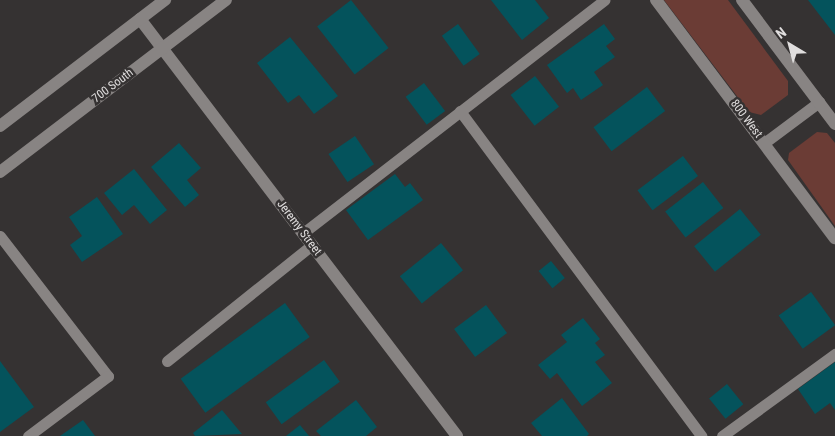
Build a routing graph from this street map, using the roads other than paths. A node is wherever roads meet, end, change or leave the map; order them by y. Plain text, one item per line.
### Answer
1 (165, 0) edge
2 (226, 0) edge
3 (605, 0) edge
4 (656, 0) edge
5 (742, 0) edge
6 (140, 19) junction
7 (162, 48) junction
8 (819, 102) junction
9 (460, 111) junction
10 (835, 124) edge
11 (0, 126) edge
12 (764, 143) junction
13 (0, 172) edge
14 (303, 233) junction
15 (0, 236) edge
16 (835, 238) edge
17 (312, 245) junction
18 (835, 354) edge
19 (167, 361) dead end
20 (28, 436) edge
21 (457, 436) edge
22 (701, 436) edge
23 (722, 436) edge

1 - 6 street
2 - 7 street, 700 South
3 - 9 lane
4 - 12 street, 800 West
5 - 8 street
6 - 7 street, Jeremy Street
6 - 11 street
7 - 13 street, 700 South
7 - 14 street, Jeremy Street
8 - 10 street
8 - 12 lane
9 - 14 lane
9 - 22 lane
12 - 16 street, 800 West
14 - 17 street, Jeremy Street
15 - 20 lane
17 - 19 lane
17 - 21 street, Jeremy Street
18 - 23 lane

